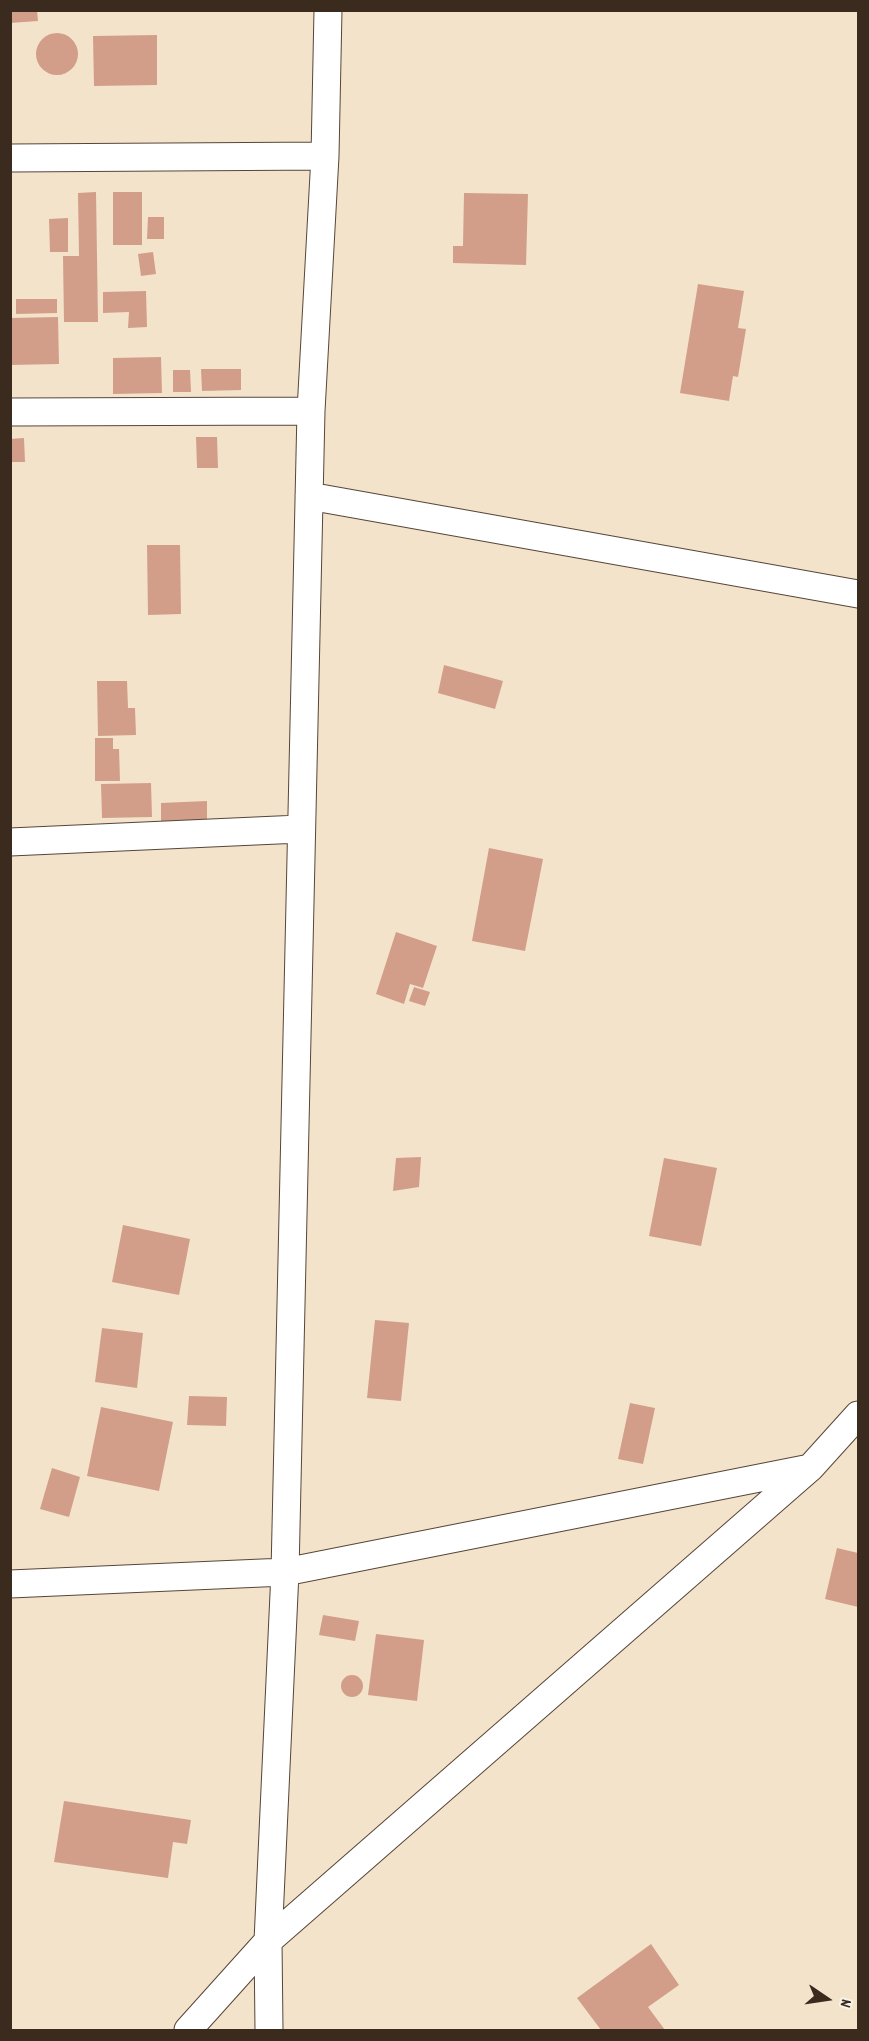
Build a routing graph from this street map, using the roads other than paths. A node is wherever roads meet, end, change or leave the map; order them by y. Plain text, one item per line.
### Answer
1 (328, 10) edge
2 (325, 156) junction
3 (10, 158) edge
4 (10, 411) edge
5 (311, 411) junction
6 (309, 496) junction
7 (858, 594) edge
8 (300, 829) junction
9 (10, 842) edge
10 (858, 1415) edge
11 (811, 1467) junction
12 (285, 1572) junction
13 (10, 1584) edge
14 (268, 1941) junction
15 (188, 2031) edge
16 (269, 2031) edge

1 - 2 street
2 - 3 street
2 - 5 street
4 - 5 street
5 - 6 street
6 - 7 street
6 - 8 street
8 - 9 street
8 - 12 street
10 - 11 street
11 - 12 street
11 - 14 street
12 - 13 street
12 - 14 street
14 - 15 street
14 - 16 street

